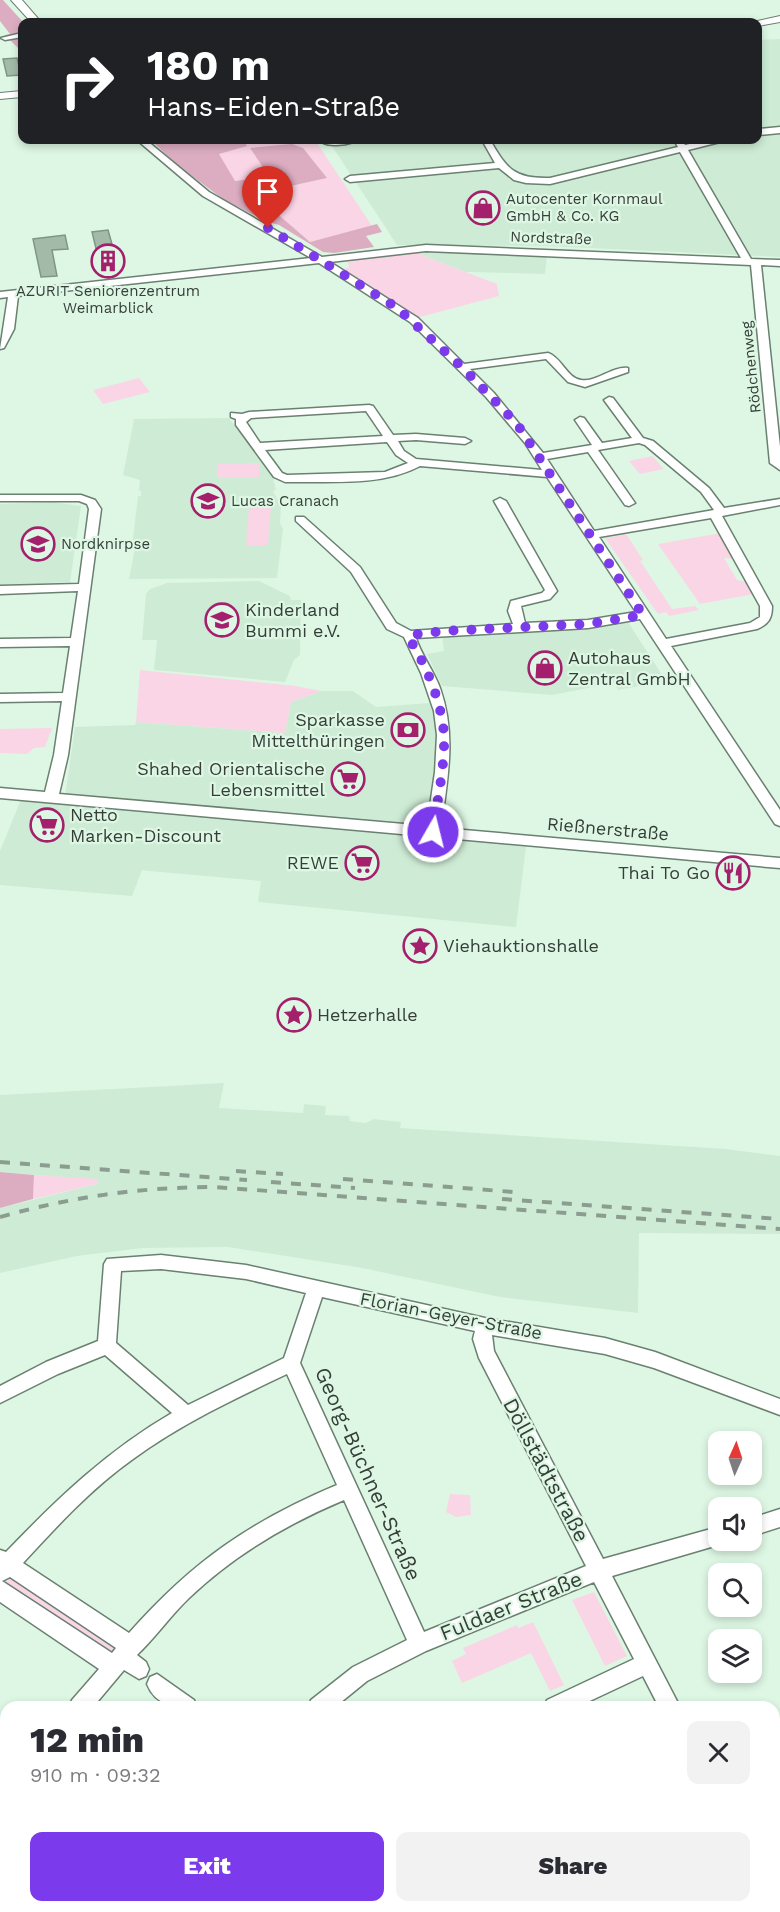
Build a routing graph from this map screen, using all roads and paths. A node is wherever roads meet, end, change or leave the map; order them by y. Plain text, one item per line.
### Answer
1 (16, 0) edge
2 (32, 18) edge
3 (780, 19) edge
4 (762, 22) edge
5 (18, 35) edge
6 (5, 38) dead end
7 (18, 94) edge
8 (0, 96) edge
9 (780, 130) edge
10 (762, 132) edge
11 (146, 144) edge
12 (488, 144) edge
13 (680, 144) edge
14 (500, 165) junction
15 (350, 179) dead end
16 (322, 261) junction
17 (752, 262) junction
18 (780, 263) edge
19 (13, 294) junction
20 (0, 295) edge
21 (0, 346) edge
22 (463, 368) junction
23 (624, 370) dead end
24 (609, 400) dead end
25 (580, 420) dead end
26 (390, 439) junction
27 (639, 440) junction
28 (465, 441) dead end
29 (257, 447) junction
30 (595, 447) junction
31 (539, 457) junction
32 (417, 463) junction
33 (780, 467) edge
34 (550, 474) junction
35 (0, 498) edge
36 (500, 501) dead end
37 (780, 502) edge
38 (629, 503) dead end
39 (718, 513) junction
40 (300, 519) dead end
41 (591, 535) junction
42 (84, 587) junction
43 (0, 590) edge
44 (643, 615) junction
45 (520, 627) junction
46 (410, 635) junction
47 (75, 642) junction
48 (0, 643) edge
49 (662, 644) junction
50 (69, 697) junction
51 (0, 698) edge
52 (0, 793) edge
53 (51, 798) junction
54 (780, 821) edge
55 (433, 832) junction
56 (780, 863) edge
57 (316, 1288) junction
58 (485, 1326) junction
59 (107, 1346) junction
60 (291, 1363) junction
61 (0, 1395) edge
62 (780, 1407) edge
63 (186, 1414) junction
64 (349, 1489) junction
65 (780, 1518) edge
66 (762, 1524) edge
67 (708, 1539) edge
68 (3, 1566) edge
69 (599, 1570) junction
70 (0, 1590) edge
71 (419, 1644) junction
72 (127, 1660) junction
73 (647, 1663) junction
74 (157, 1684) dead end
75 (85, 1701) edge
76 (179, 1701) edge
77 (326, 1701) edge
78 (567, 1701) edge
79 (667, 1701) edge

1 - 2 main road
3 - 4 main road
5 - 6 street
7 - 8 main road
9 - 10 street
11 - 16 street
12 - 14 street
13 - 14 street
13 - 17 street, Rödchenweg
14 - 15 street
16 - 17 street, Nordstraße
16 - 19 street, Nordstraße
16 - 22 street
17 - 18 street, Nordstraße
17 - 33 street, Rödchenweg
19 - 20 street, Nordstraße
19 - 21 street
22 - 23 street
22 - 31 street
24 - 27 street
25 - 30 street
26 - 28 street
26 - 29 street
26 - 29 street
26 - 32 street
27 - 30 street
27 - 39 street
29 - 32 street
30 - 31 street
30 - 38 street
31 - 34 street
32 - 34 street
34 - 41 street
35 - 42 street
36 - 45 street
37 - 39 street
39 - 41 street
39 - 49 street
40 - 46 street
41 - 44 street
42 - 43 street
42 - 47 street
44 - 45 street
44 - 49 street
45 - 46 street
46 - 55 street
47 - 48 street
47 - 50 street
49 - 54 street
50 - 51 street
50 - 53 street
52 - 53 street, Rießnerstraße
53 - 55 street, Rießnerstraße
55 - 56 street, Rießnerstraße
57 - 58 street, Florian-Geyer-Straße
57 - 59 street, Florian-Geyer-Straße
57 - 60 street, Georg-Büchner-Straße
58 - 62 street, Florian-Geyer-Straße
58 - 69 street, Döllstädtstraße
59 - 61 street
59 - 63 street
60 - 63 street
60 - 64 street, Georg-Büchner-Straße
63 - 68 street
64 - 71 street, Georg-Büchner-Straße
64 - 72 street
65 - 66 street
67 - 69 street, Fuldaer Straße
68 - 72 street
69 - 71 street, Fuldaer Straße
69 - 73 street, Döllstädtstraße
70 - 72 street
71 - 77 street, Fuldaer Straße
72 - 75 street
73 - 78 street
73 - 79 street, Döllstädtstraße
74 - 76 street

